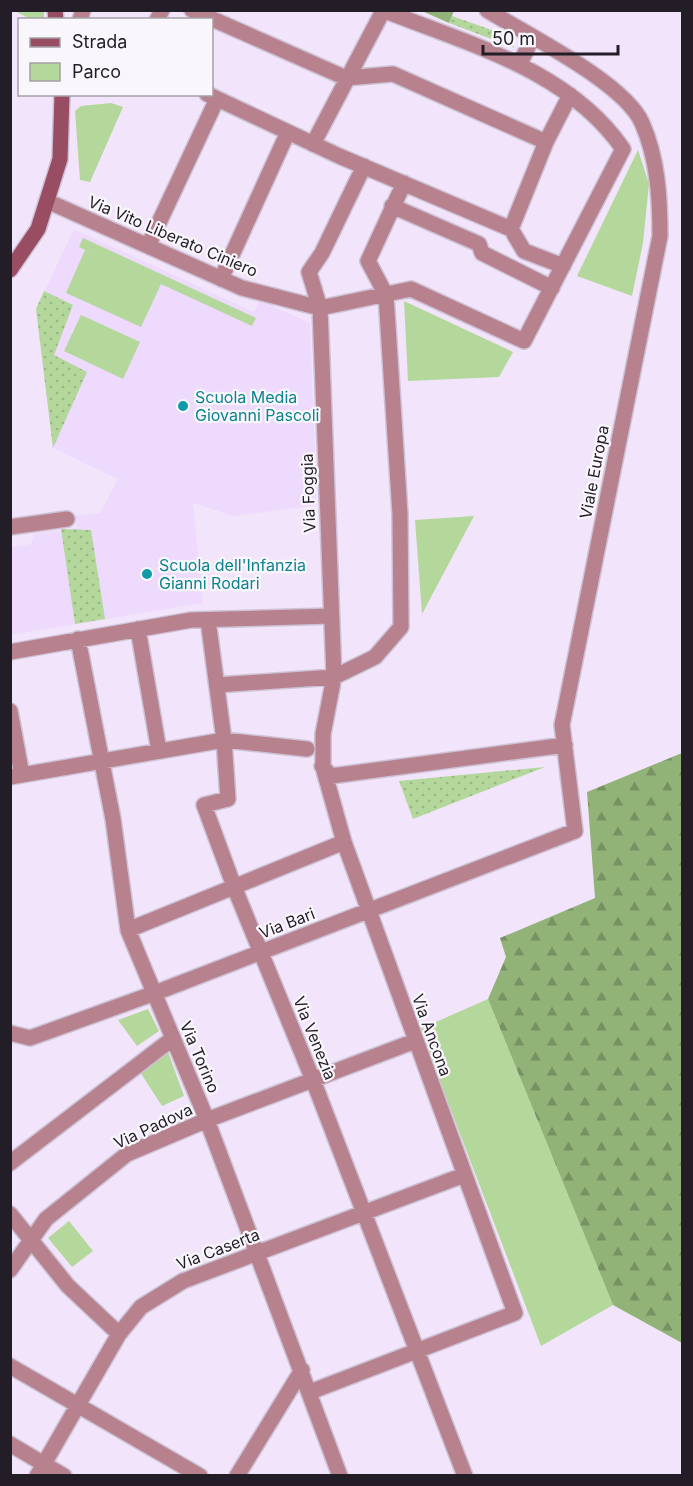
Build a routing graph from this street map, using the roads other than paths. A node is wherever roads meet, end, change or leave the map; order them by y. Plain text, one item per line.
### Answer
1 (192, 10) edge
2 (487, 10) edge
3 (383, 11) edge
4 (210, 18) edge
5 (213, 19) edge
6 (532, 38) junction
7 (520, 64) junction
8 (346, 78) junction
9 (570, 95) junction
10 (62, 96) edge
11 (212, 97) edge
12 (288, 132) junction
13 (546, 142) junction
14 (313, 144) junction
15 (364, 166) junction
16 (404, 183) junction
17 (47, 201) junction
18 (392, 206) junction
19 (511, 229) junction
20 (148, 246) junction
21 (563, 266) junction
22 (10, 270) edge
23 (221, 279) junction
24 (552, 288) junction
25 (386, 295) junction
26 (320, 308) junction
27 (67, 519) dead end
28 (10, 528) edge
29 (331, 616) junction
30 (208, 620) junction
31 (138, 629) junction
32 (78, 639) junction
33 (10, 652) edge
34 (334, 677) junction
35 (217, 685) junction
36 (10, 711) edge
37 (324, 734) junction
38 (224, 740) junction
39 (565, 745) junction
40 (307, 749) junction
41 (159, 751) junction
42 (102, 761) junction
43 (323, 766) junction
44 (16, 776) edge
45 (575, 831) joint
46 (344, 842) junction
47 (234, 889) junction
48 (368, 911) junction
49 (128, 930) junction
50 (262, 952) junction
51 (155, 993) junction
52 (10, 1033) edge
53 (172, 1039) junction
54 (415, 1041) junction
55 (312, 1080) junction
56 (207, 1120) junction
57 (10, 1163) edge
58 (464, 1175) junction
59 (10, 1214) edge
60 (363, 1214) junction
61 (31, 1240) junction
62 (256, 1253) junction
63 (10, 1270) edge
64 (119, 1334) junction
65 (416, 1350) junction
66 (10, 1366) edge
67 (302, 1370) junction
68 (310, 1392) junction
69 (79, 1404) junction
70 (10, 1444) edge
71 (40, 1469) edge
72 (64, 1476) edge
73 (200, 1476) edge
74 (237, 1476) edge
75 (339, 1476) edge
76 (465, 1476) edge

1 - 4 street
2 - 6 street
3 - 7 street
3 - 8 street
5 - 8 street
6 - 7 street
6 - 39 street, Viale Europa
7 - 9 street
8 - 13 street
8 - 14 street
9 - 13 street
9 - 21 street
10 - 17 street
11 - 12 street
11 - 20 street
12 - 14 street
12 - 23 street
13 - 19 street
14 - 15 street
15 - 16 street
15 - 26 street, Via Foggia
16 - 18 street
16 - 19 street
17 - 20 street, Via Vito Liberato Ciniero
17 - 22 street
18 - 24 street
18 - 25 street
19 - 21 street
20 - 23 street, Via Vito Liberato Ciniero
21 - 24 street
23 - 26 street, Via Vito Liberato Ciniero
24 - 25 street, Via Vito Liberato Ciniero
25 - 26 street, Via Vito Liberato Ciniero
25 - 34 street
26 - 29 street, Via Foggia
27 - 28 street
29 - 30 street
29 - 34 street, Via Foggia
30 - 31 street
30 - 35 street, Via Venezia
31 - 32 street
31 - 41 street
32 - 33 street
32 - 42 street, Via Torino
34 - 35 street
34 - 37 street, Via Foggia
35 - 38 street, Via Venezia
36 - 44 street
37 - 40 street
37 - 43 street, Via Foggia
38 - 40 street
38 - 41 street
38 - 47 street, Via Venezia
39 - 43 street
39 - 45 street, Viale Europa
40 - 43 street
41 - 42 street
42 - 44 street
42 - 49 street, Via Torino
43 - 46 street, Via Ancona
45 - 48 street, Via Bari
46 - 47 street
46 - 48 street, Via Ancona
47 - 49 street
47 - 50 street, Via Venezia
48 - 50 street, Via Bari
48 - 54 street, Via Ancona
49 - 51 street, Via Torino
50 - 51 street, Via Bari
50 - 55 street, Via Venezia
51 - 52 street, Via Bari
51 - 53 street, Via Torino
53 - 56 street, Via Torino
53 - 57 street
54 - 55 street, Via Padova
54 - 58 street, Via Ancona
55 - 56 street, Via Padova
55 - 60 street, Via Venezia
56 - 61 street, Via Padova
56 - 62 street, Via Torino
58 - 60 street, Via Caserta
58 - 65 street, Via Ancona
59 - 61 street
60 - 62 street, Via Caserta
60 - 65 street, Via Venezia
61 - 63 street, Via Padova
61 - 64 street
62 - 64 street, Via Caserta
62 - 67 street, Via Torino
64 - 69 street, Via Caserta
65 - 68 street
65 - 76 street, Via Venezia
66 - 69 street
67 - 68 street, Via Torino
67 - 74 street
68 - 75 street, Via Torino
69 - 71 street, Via Caserta
69 - 73 street
70 - 71 street
71 - 72 street

